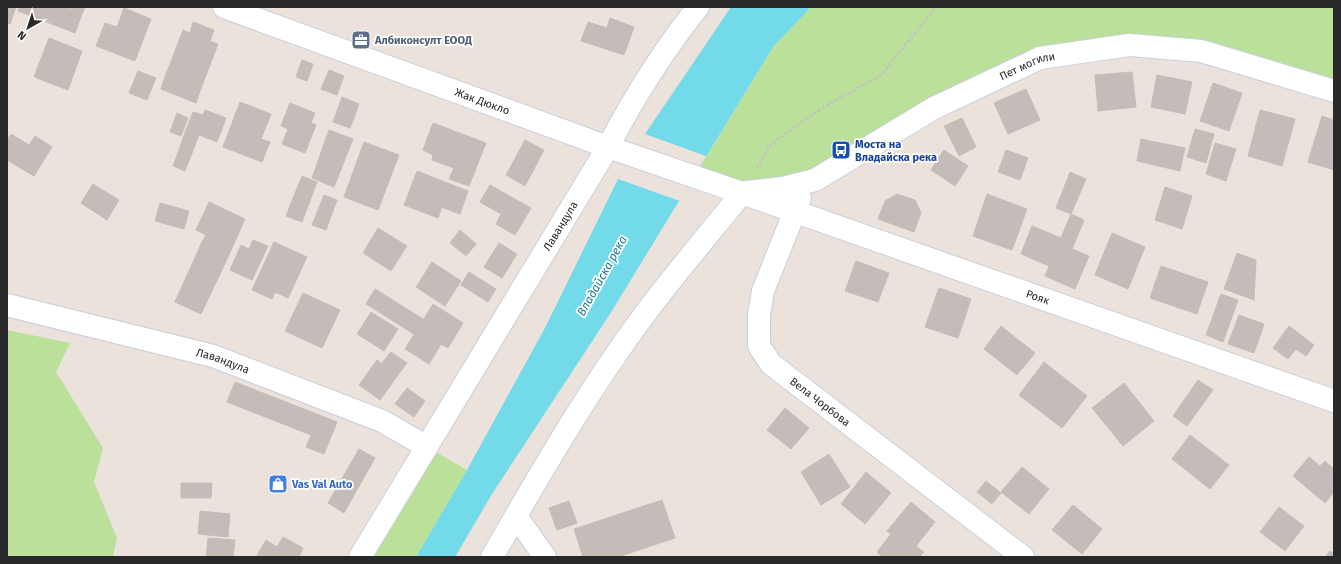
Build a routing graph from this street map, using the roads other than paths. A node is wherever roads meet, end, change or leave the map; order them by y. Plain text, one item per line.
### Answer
1 (224, 7) edge
2 (698, 7) edge
3 (1334, 91) edge
4 (608, 147) junction
5 (806, 182) junction
6 (742, 192) junction
7 (796, 211) junction
8 (7, 305) edge
9 (1334, 401) edge
10 (427, 447) junction
11 (516, 516) junction
12 (360, 557) edge
13 (492, 557) edge
14 (545, 557) edge
15 (1023, 557) edge

1 - 4 street, Жак Дюкло
2 - 4 street, Лавандула
3 - 5 street, Пет могили
4 - 6 street, Жак Дюкло
4 - 10 street, Лавандула
5 - 6 street, Пет могили
5 - 7 street, Вела Чорбова
6 - 7 street, Рояк
6 - 11 street
7 - 9 street, Рояк
7 - 15 street, Вела Чорбова
8 - 10 street, Лавандула
10 - 12 street, Лавандула
11 - 13 street
11 - 14 street

